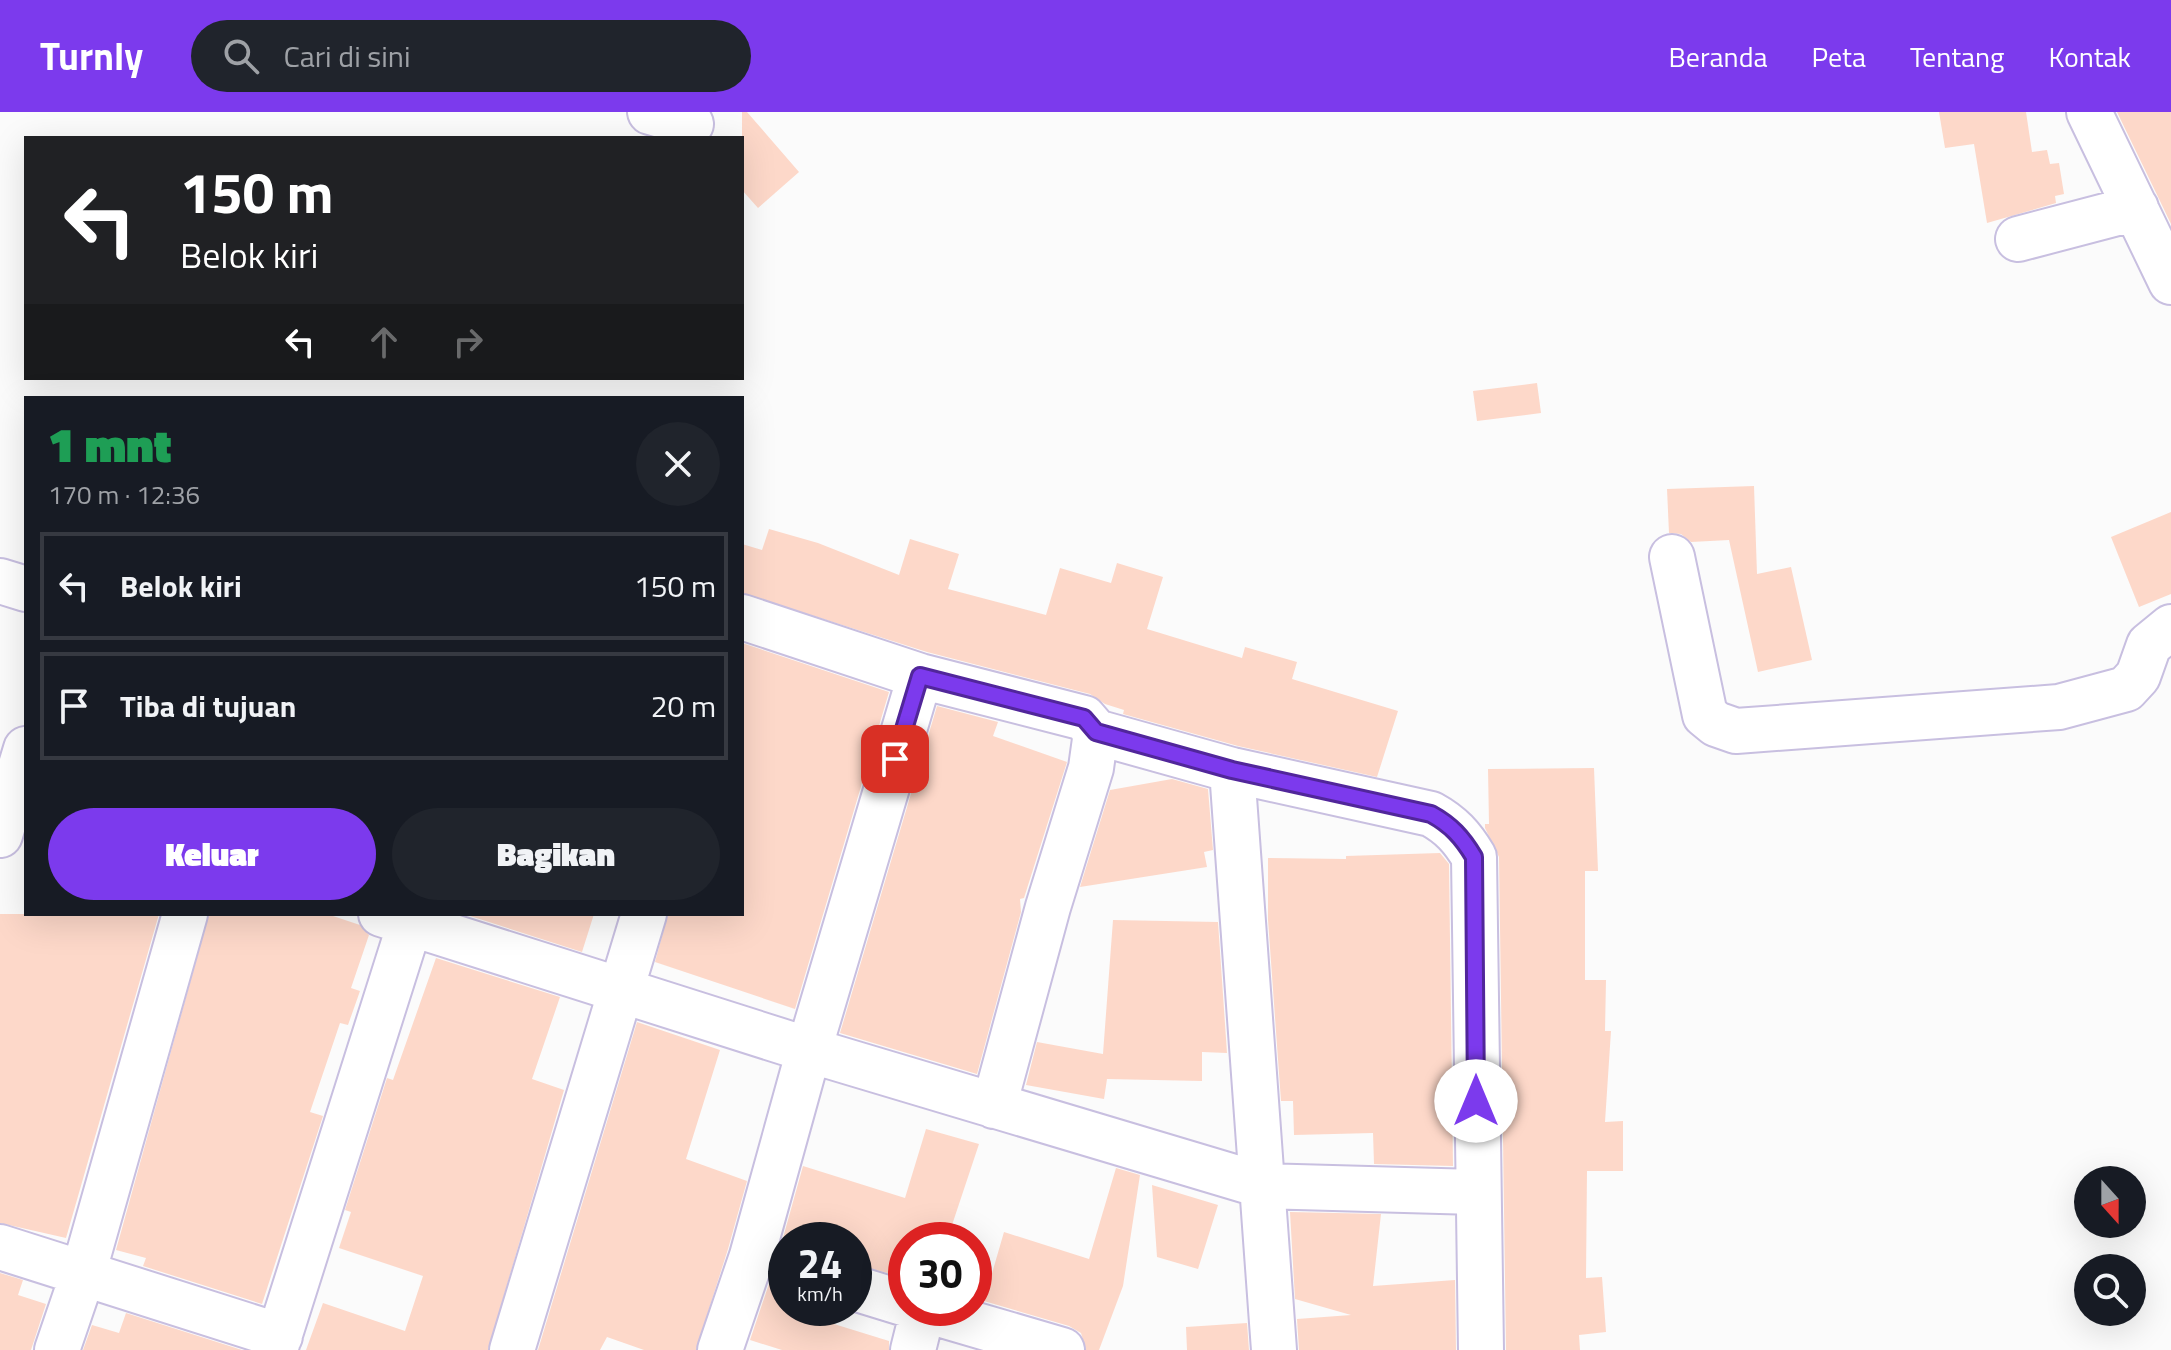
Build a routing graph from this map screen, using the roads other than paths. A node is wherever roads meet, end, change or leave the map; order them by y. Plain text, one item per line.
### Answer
1 (650, 112) edge
2 (2089, 112) edge
3 (691, 124) dead end
4 (2136, 208) junction
5 (2018, 239) dead end
6 (2171, 282) edge
7 (1672, 557) dead end
8 (0, 581) edge
9 (24, 588) edge
10 (744, 618) edge
11 (2171, 627) edge
12 (920, 676) junction
13 (1096, 732) junction
14 (24, 756) edge
15 (1232, 770) junction
16 (9, 811) edge
17 (184, 916) edge
18 (643, 916) edge
19 (402, 917) edge
20 (620, 992) junction
21 (809, 1050) junction
22 (994, 1106) junction
23 (1264, 1186) junction
24 (1476, 1192) junction
25 (776, 1222) edge
26 (0, 1247) edge
27 (768, 1263) edge
28 (83, 1274) junction
29 (952, 1326) edge
30 (278, 1343) edge
31 (57, 1350) edge
32 (512, 1350) edge
33 (720, 1350) edge
34 (1062, 1350) edge
35 (1274, 1350) edge
36 (1481, 1350) edge

1 - 3 street
2 - 4 street
4 - 5 street
4 - 6 street
7 - 11 street
8 - 9 street
10 - 12 street
12 - 13 street
12 - 21 street
13 - 15 street
13 - 22 street
14 - 16 street
15 - 23 street
15 - 24 street
17 - 28 street
18 - 20 street
19 - 20 street
19 - 30 street
20 - 21 street
20 - 32 street
21 - 22 street
21 - 25 street
22 - 23 street
23 - 24 street
23 - 35 street
24 - 36 street
26 - 28 street
27 - 33 street
28 - 30 street
28 - 31 street
29 - 34 street

